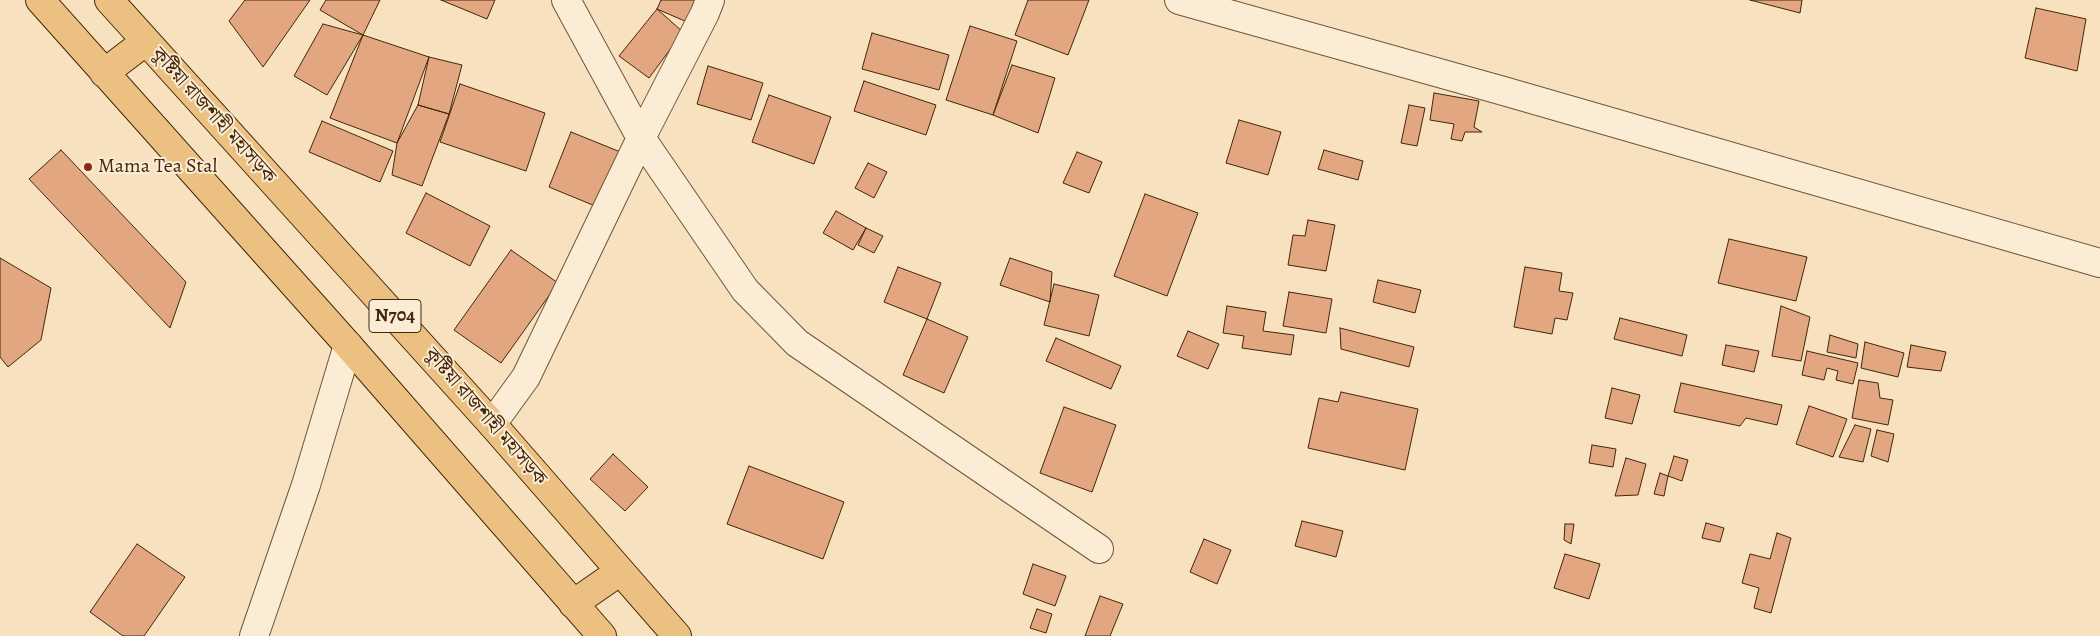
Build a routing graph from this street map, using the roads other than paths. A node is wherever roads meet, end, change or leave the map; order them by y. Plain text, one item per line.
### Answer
1 (40, 0) edge
2 (109, 0) edge
3 (566, 0) edge
4 (710, 0) edge
5 (1180, 0) edge
6 (1230, 7) edge
7 (145, 42) junction
8 (104, 73) junction
9 (641, 138) junction
10 (2100, 263) edge
11 (348, 345) junction
12 (492, 424) junction
13 (1099, 549) dead end
14 (620, 572) junction
15 (573, 604) junction
16 (254, 636) edge
17 (602, 636) edge
18 (676, 636) edge

1 - 8 highway, N704
2 - 7 highway, কুষ্টিয়া রাজশাহী মহাসড়ক / N704
3 - 9 street
4 - 9 street
5 - 6 street
6 - 10 street
7 - 8 highway
7 - 12 highway, কুষ্টিয়া রাজশাহী মহাসড়ক / N704
8 - 11 highway, N704
9 - 12 street
9 - 13 street
11 - 15 highway, N704
11 - 16 street
12 - 14 highway, কুষ্টিয়া রাজশাহী মহাসড়ক / N704
14 - 15 highway
14 - 18 highway, কুষ্টিয়া রাজশাহী মহাসড়ক / N704
15 - 17 highway, N704

